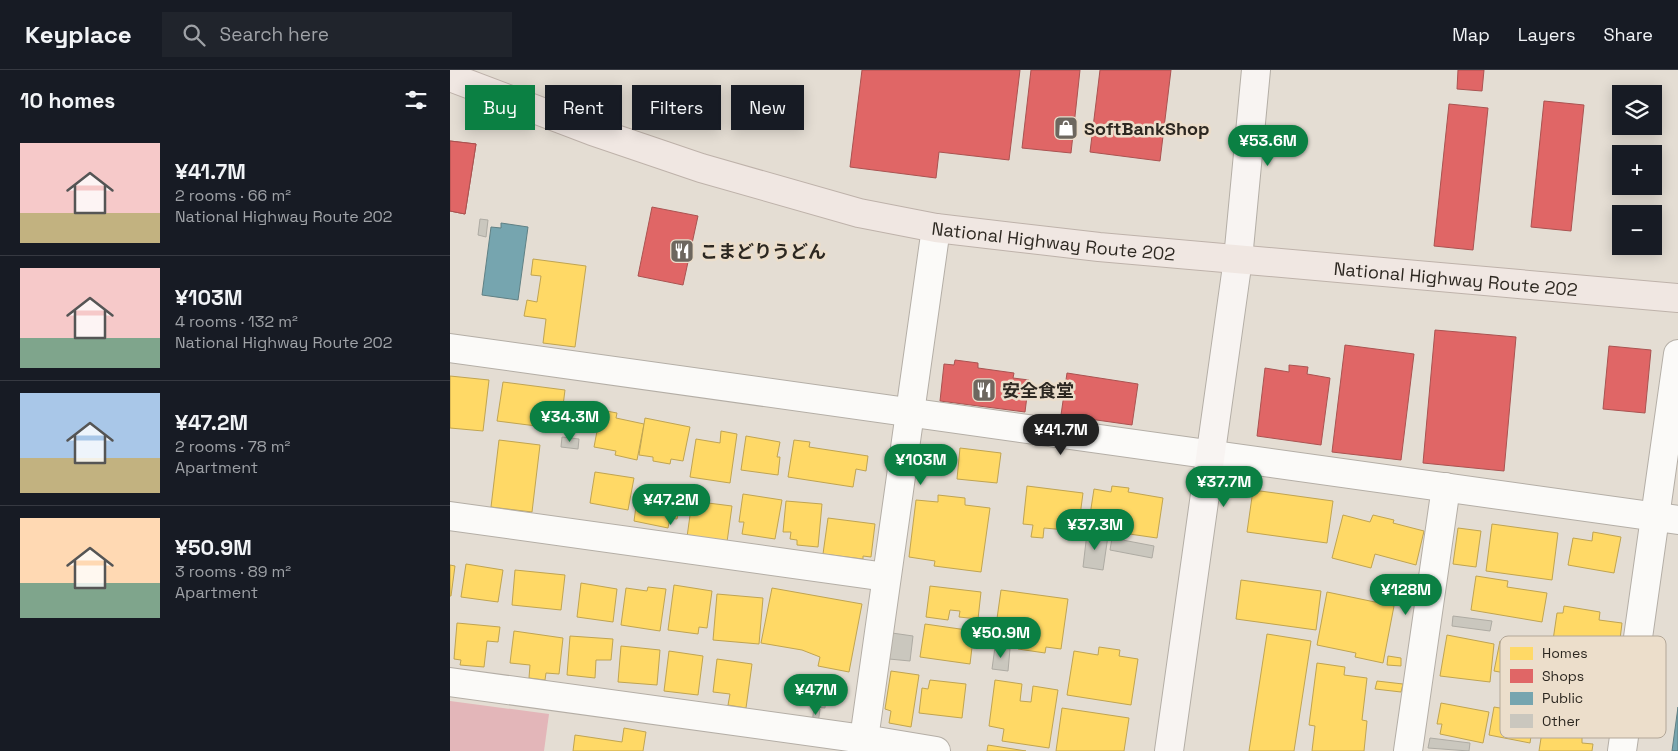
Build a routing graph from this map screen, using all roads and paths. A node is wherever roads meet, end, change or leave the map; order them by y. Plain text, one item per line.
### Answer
1 (1256, 70) edge
2 (450, 77) edge
3 (936, 228) junction
4 (1238, 259) junction
5 (1678, 298) edge
6 (450, 348) edge
7 (1678, 354) edge
8 (911, 413) junction
9 (1210, 456) junction
10 (1446, 487) junction
11 (450, 516) edge
12 (1667, 518) edge
13 (886, 577) junction
14 (1644, 636) edge
15 (450, 682) edge
16 (1625, 738) edge
17 (864, 739) junction
18 (936, 751) edge
19 (1170, 751) edge
20 (1408, 751) edge
21 (1622, 751) edge

1 - 4 street
2 - 3 highway, National Highway Route 202
3 - 4 highway, National Highway Route 202
3 - 8 street
4 - 5 highway, National Highway Route 202
4 - 9 street
6 - 8 street
7 - 12 street
8 - 9 street
8 - 13 street
9 - 10 street
9 - 19 street
10 - 12 street
10 - 20 street
11 - 13 street
12 - 14 street
13 - 17 street
15 - 17 street
16 - 21 street
17 - 18 street

